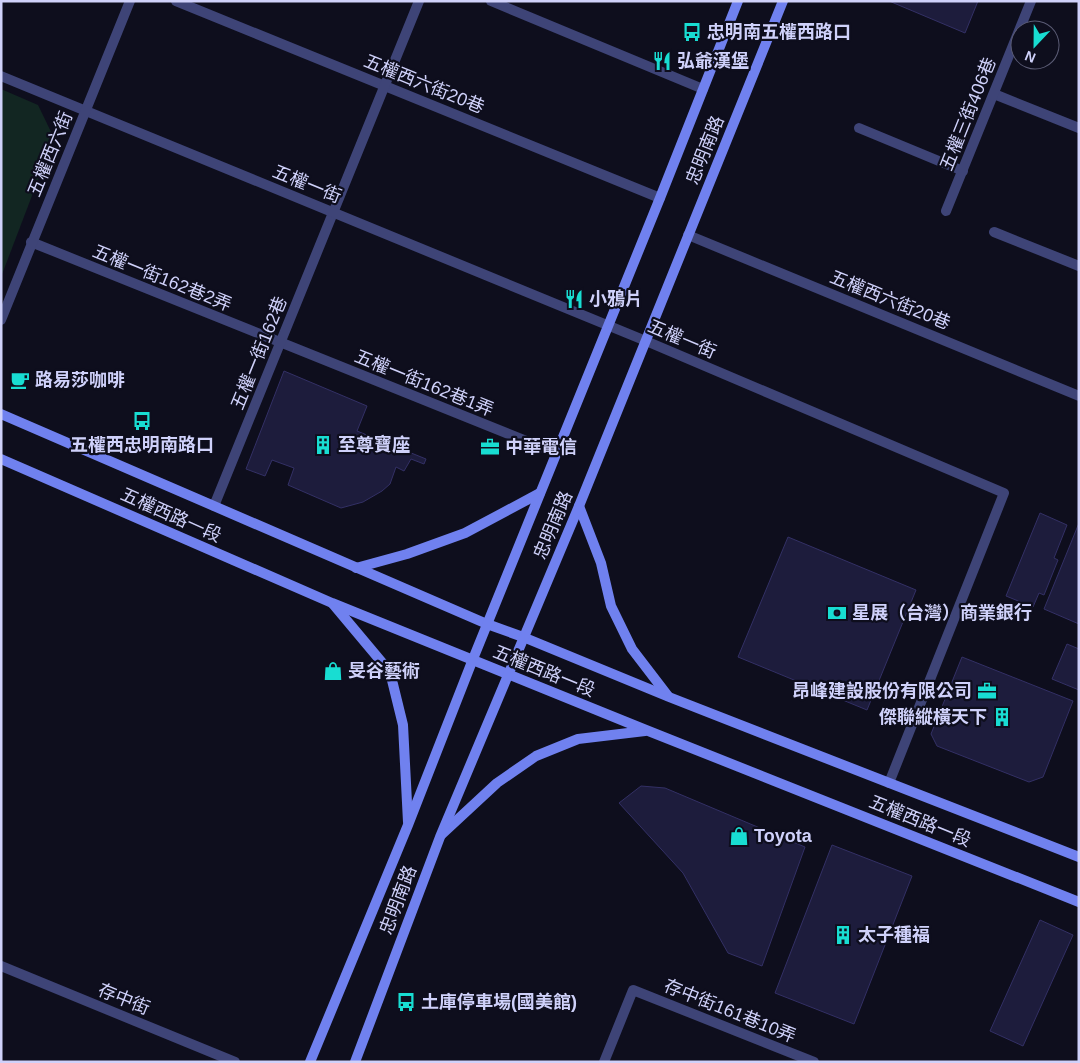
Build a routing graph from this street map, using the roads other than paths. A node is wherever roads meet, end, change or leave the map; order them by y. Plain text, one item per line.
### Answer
1 (130, 1) edge
2 (176, 1) edge
3 (419, 1) edge
4 (491, 1) edge
5 (738, 1) edge
6 (783, 1) edge
7 (1032, 1) edge
8 (1, 76) edge
9 (385, 85) junction
10 (703, 89) junction
11 (994, 94) junction
12 (85, 111) junction
13 (859, 128) dead end
14 (1079, 128) edge
15 (963, 171) junction
16 (660, 198) junction
17 (946, 211) dead end
18 (334, 212) junction
19 (994, 232) dead end
20 (688, 235) junction
21 (31, 242) junction
22 (1079, 266) edge
23 (1, 320) edge
24 (608, 326) junction
25 (646, 341) junction
26 (280, 343) junction
27 (1079, 396) edge
28 (1, 414) edge
29 (556, 453) junction
30 (1, 459) edge
31 (540, 492) junction
32 (214, 506) junction
33 (579, 506) junction
34 (356, 568) junction
35 (332, 603) junction
36 (487, 624) junction
37 (523, 637) junction
38 (473, 660) junction
39 (508, 674) junction
40 (669, 697) junction
41 (646, 730) junction
42 (889, 783) junction
43 (408, 826) junction
44 (440, 837) junction
45 (1079, 857) edge
46 (1079, 902) edge
47 (1, 966) edge
48 (235, 1062) edge
49 (310, 1062) edge
50 (354, 1062) edge
51 (604, 1062) edge
52 (814, 1062) edge

1 - 12 street, 五權西六街
2 - 9 street, 五權西六街20巷
3 - 9 street, 五權一街162巷
4 - 10 street
5 - 10 main road, 忠明南路
6 - 20 main road, 忠明南路
7 - 11 street, 五權三街406巷
8 - 12 street, 五權一街
9 - 16 street, 五權西六街20巷
9 - 18 street, 五權一街162巷
10 - 16 main road, 忠明南路
11 - 14 street
11 - 15 street, 五權三街406巷
12 - 18 street, 五權一街
12 - 21 street, 五權西六街
13 - 15 street
15 - 17 street, 五權三街406巷
16 - 24 main road, 忠明南路
18 - 24 street, 五權一街
18 - 26 street, 五權一街162巷
19 - 22 street
20 - 25 main road, 忠明南路
20 - 27 street, 五權西六街20巷
21 - 23 street, 五權西六街
21 - 26 street, 五權一街162巷2弄
24 - 25 street, 五權一街
24 - 29 main road, 忠明南路
25 - 33 main road, 忠明南路
25 - 42 street, 五權一街
26 - 29 street, 五權一街162巷1弄
26 - 32 street, 五權一街162巷
28 - 32 main road, 五權西路一段
29 - 31 main road, 忠明南路
30 - 35 main road, 五權西路一段
31 - 34 main road
31 - 36 main road, 忠明南路
32 - 34 main road, 五權西路一段
33 - 37 main road, 忠明南路
33 - 40 main road
34 - 36 main road, 五權西路一段
35 - 38 main road, 五權西路一段
35 - 43 main road
36 - 37 main road, 五權西路一段
36 - 38 main road, 忠明南路
37 - 39 main road, 忠明南路
37 - 40 main road, 五權西路一段
38 - 39 main road, 五權西路一段
38 - 43 main road, 忠明南路
39 - 41 main road, 五權西路一段
39 - 44 main road, 忠明南路
40 - 42 main road, 五權西路一段
41 - 44 main road
41 - 46 main road, 五權西路一段
42 - 45 main road, 五權西路一段
43 - 49 main road, 忠明南路
44 - 50 main road, 忠明南路
47 - 48 street, 存中街
51 - 52 street, 存中街161巷10弄

